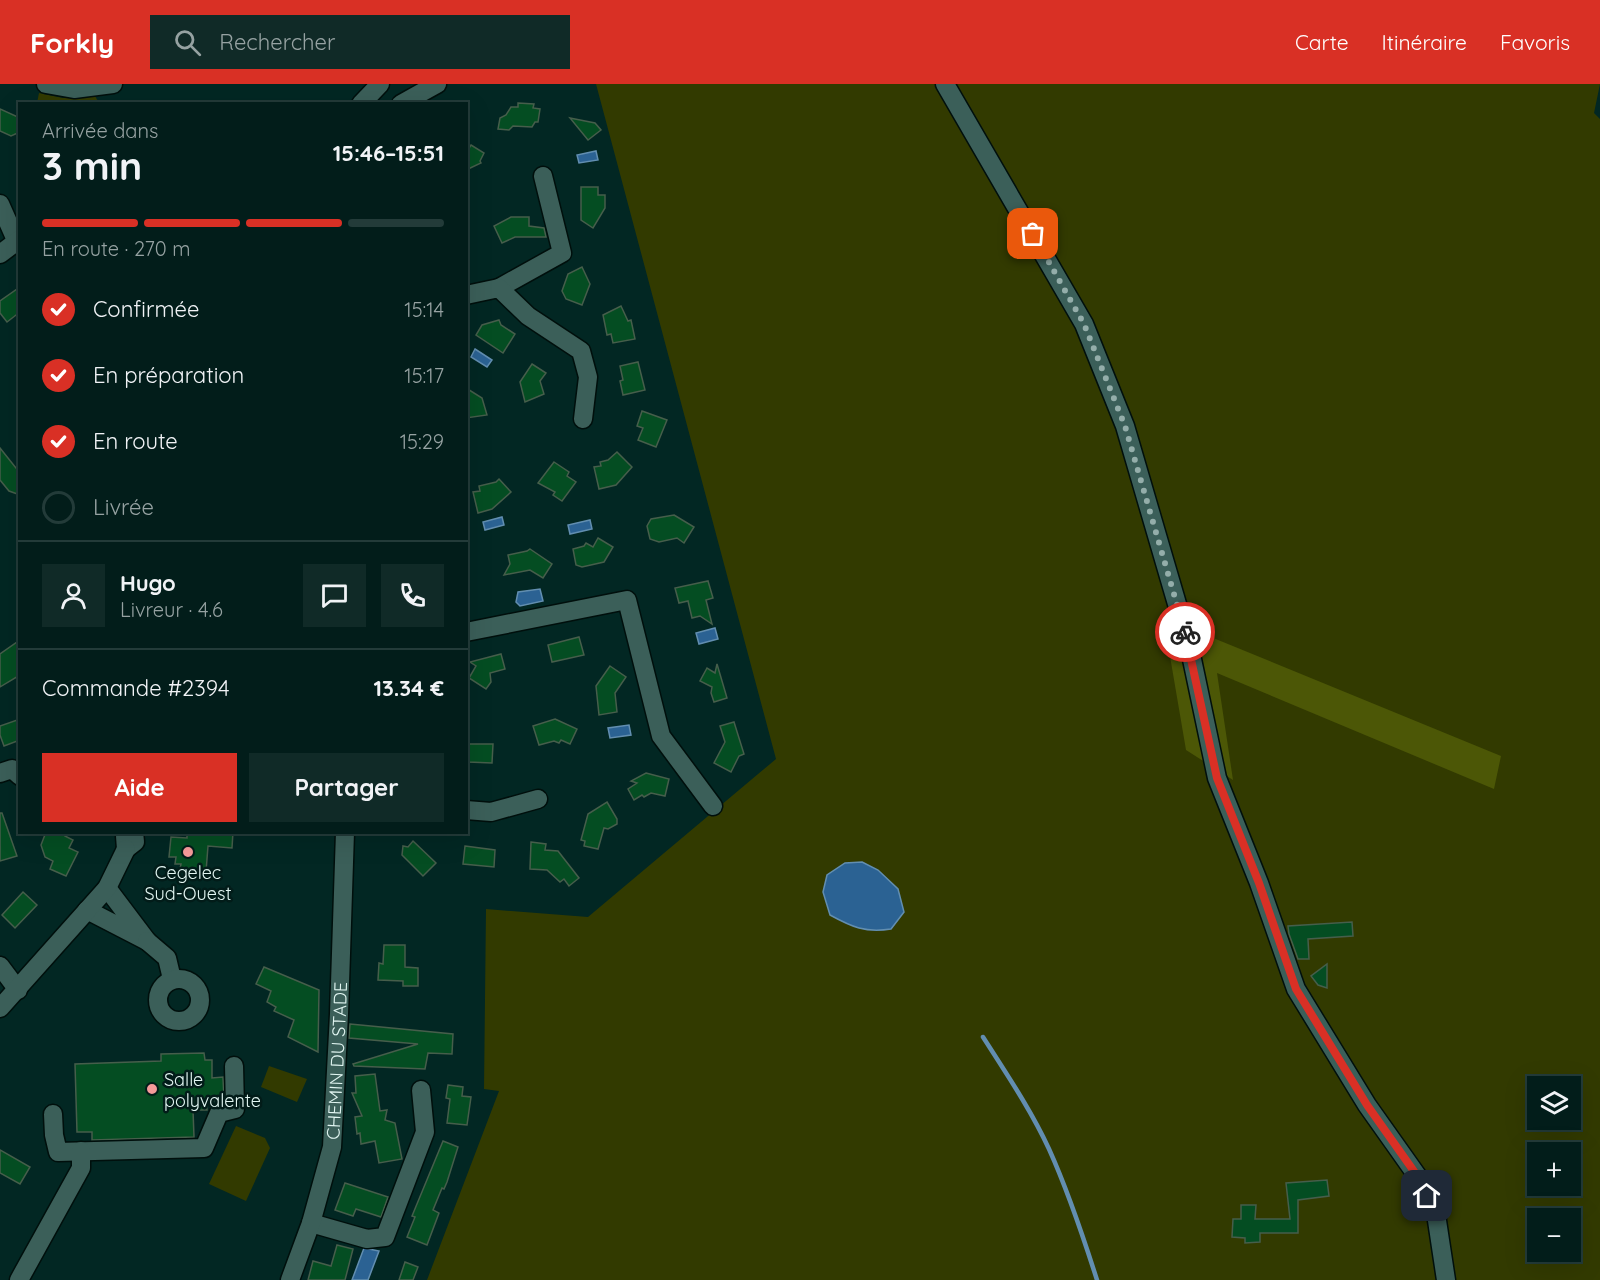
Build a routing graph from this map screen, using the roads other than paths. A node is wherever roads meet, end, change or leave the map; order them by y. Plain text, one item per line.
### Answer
1 (46, 84) edge
2 (113, 84) edge
3 (380, 84) edge
4 (437, 84) edge
5 (945, 84) edge
6 (364, 102) edge
7 (405, 102) edge
8 (543, 176) dead end
9 (0, 204) edge
10 (18, 240) edge
11 (0, 254) edge
12 (499, 288) junction
13 (468, 295) edge
14 (583, 419) dead end
15 (468, 632) edge
16 (0, 773) edge
17 (18, 774) edge
18 (538, 798) dead end
19 (713, 806) dead end
20 (468, 810) edge
21 (134, 834) edge
22 (345, 834) edge
23 (127, 841) edge
24 (107, 888) junction
25 (87, 910) junction
26 (147, 941) junction
27 (0, 966) edge
28 (172, 979) dead end
29 (18, 990) junction
30 (0, 1008) edge
31 (234, 1066) dead end
32 (422, 1090) dead end
33 (53, 1114) dead end
34 (81, 1151) junction
35 (311, 1223) junction
36 (19, 1280) edge
37 (290, 1280) edge
38 (1446, 1280) edge

1 - 2 street
3 - 6 street
4 - 7 street
5 - 38 street
8 - 12 street
9 - 10 street
10 - 11 street
12 - 13 street
12 - 14 street
15 - 19 street
16 - 17 street
18 - 20 street
21 - 23 street
22 - 35 street, CHEMIN DU STADE
23 - 24 street
24 - 25 street
24 - 26 street
25 - 26 street
25 - 29 street
26 - 28 street
27 - 29 street
29 - 30 street
31 - 34 street
32 - 35 street
33 - 34 street
34 - 36 street
35 - 37 street, CHEMIN DU STADE

